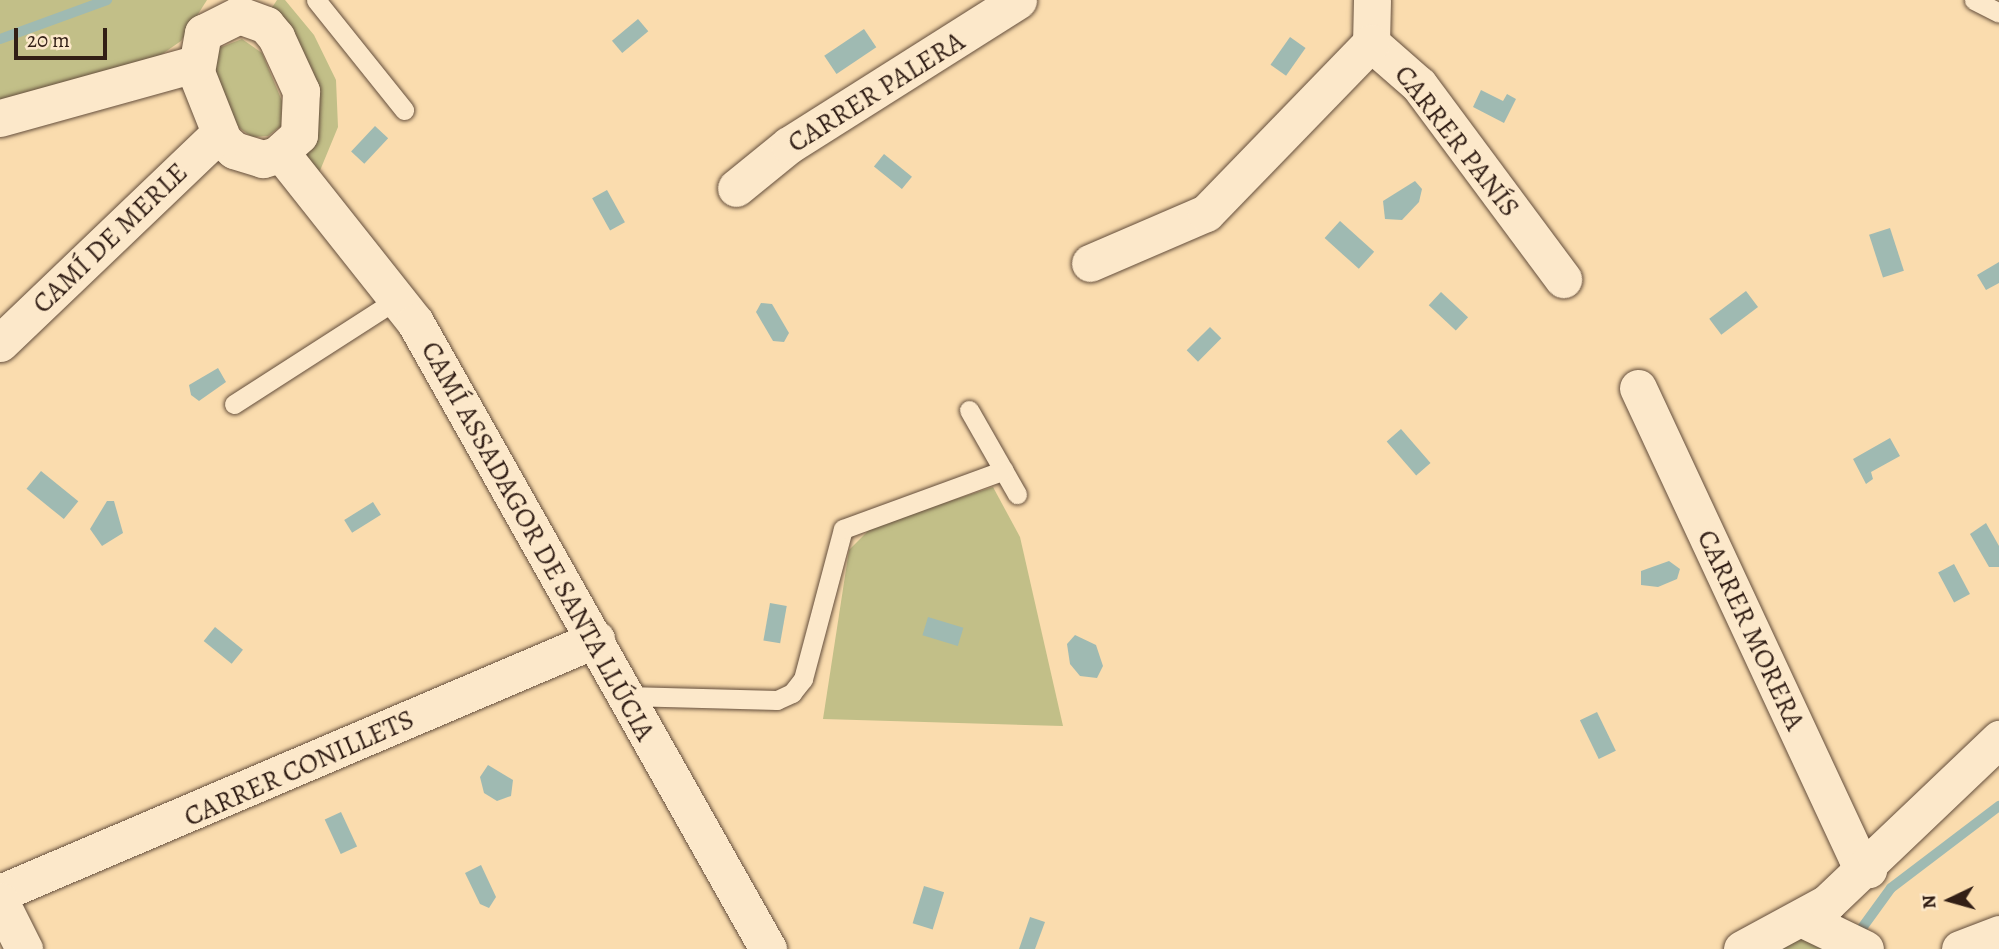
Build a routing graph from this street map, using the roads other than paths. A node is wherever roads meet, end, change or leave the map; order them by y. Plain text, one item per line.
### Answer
1 (316, 0) edge
2 (1018, 0) edge
3 (1372, 0) edge
4 (1974, 0) edge
5 (234, 8) edge
6 (1999, 13) edge
7 (1371, 43) junction
8 (195, 64) junction
9 (404, 110) dead end
10 (0, 118) edge
11 (220, 132) junction
12 (281, 153) junction
13 (736, 188) dead end
14 (1090, 262) dead end
15 (1563, 279) dead end
16 (399, 298) junction
17 (0, 343) edge
18 (1638, 388) dead end
19 (234, 404) dead end
20 (968, 410) dead end
21 (1004, 471) junction
22 (1017, 494) dead end
23 (596, 639) junction
24 (627, 696) junction
25 (1999, 739) edge
26 (1868, 869) junction
27 (0, 893) edge
28 (0, 901) edge
29 (1801, 918) junction
30 (1999, 934) edge
31 (24, 949) edge
32 (768, 949) edge
33 (1742, 949) edge
34 (1865, 949) edge
35 (1959, 949) edge

1 - 9 lane
2 - 13 street, CARRER PALERA
3 - 7 street, CARRER PANÍS
4 - 6 lane
5 - 8 street
5 - 12 street
7 - 14 street
7 - 15 street, CARRER PANÍS
8 - 10 street
8 - 11 street
11 - 12 street
11 - 17 street, CAMÍ DE MERLE
12 - 16 street, CAMÍ ASSADAGOR DE SANTA LLÚCIA
16 - 19 lane
16 - 23 street, CAMÍ ASSADAGOR DE SANTA LLÚCIA
18 - 26 street, CARRER MORERA
20 - 21 lane
21 - 22 lane
21 - 24 lane
23 - 24 street, CAMÍ ASSADAGOR DE SANTA LLÚCIA
23 - 27 street, CARRER CONILLETS
24 - 32 street, CAMÍ ASSADAGOR DE SANTA LLÚCIA
25 - 26 street
26 - 29 street
28 - 31 street
29 - 33 street
29 - 34 street
30 - 35 street

